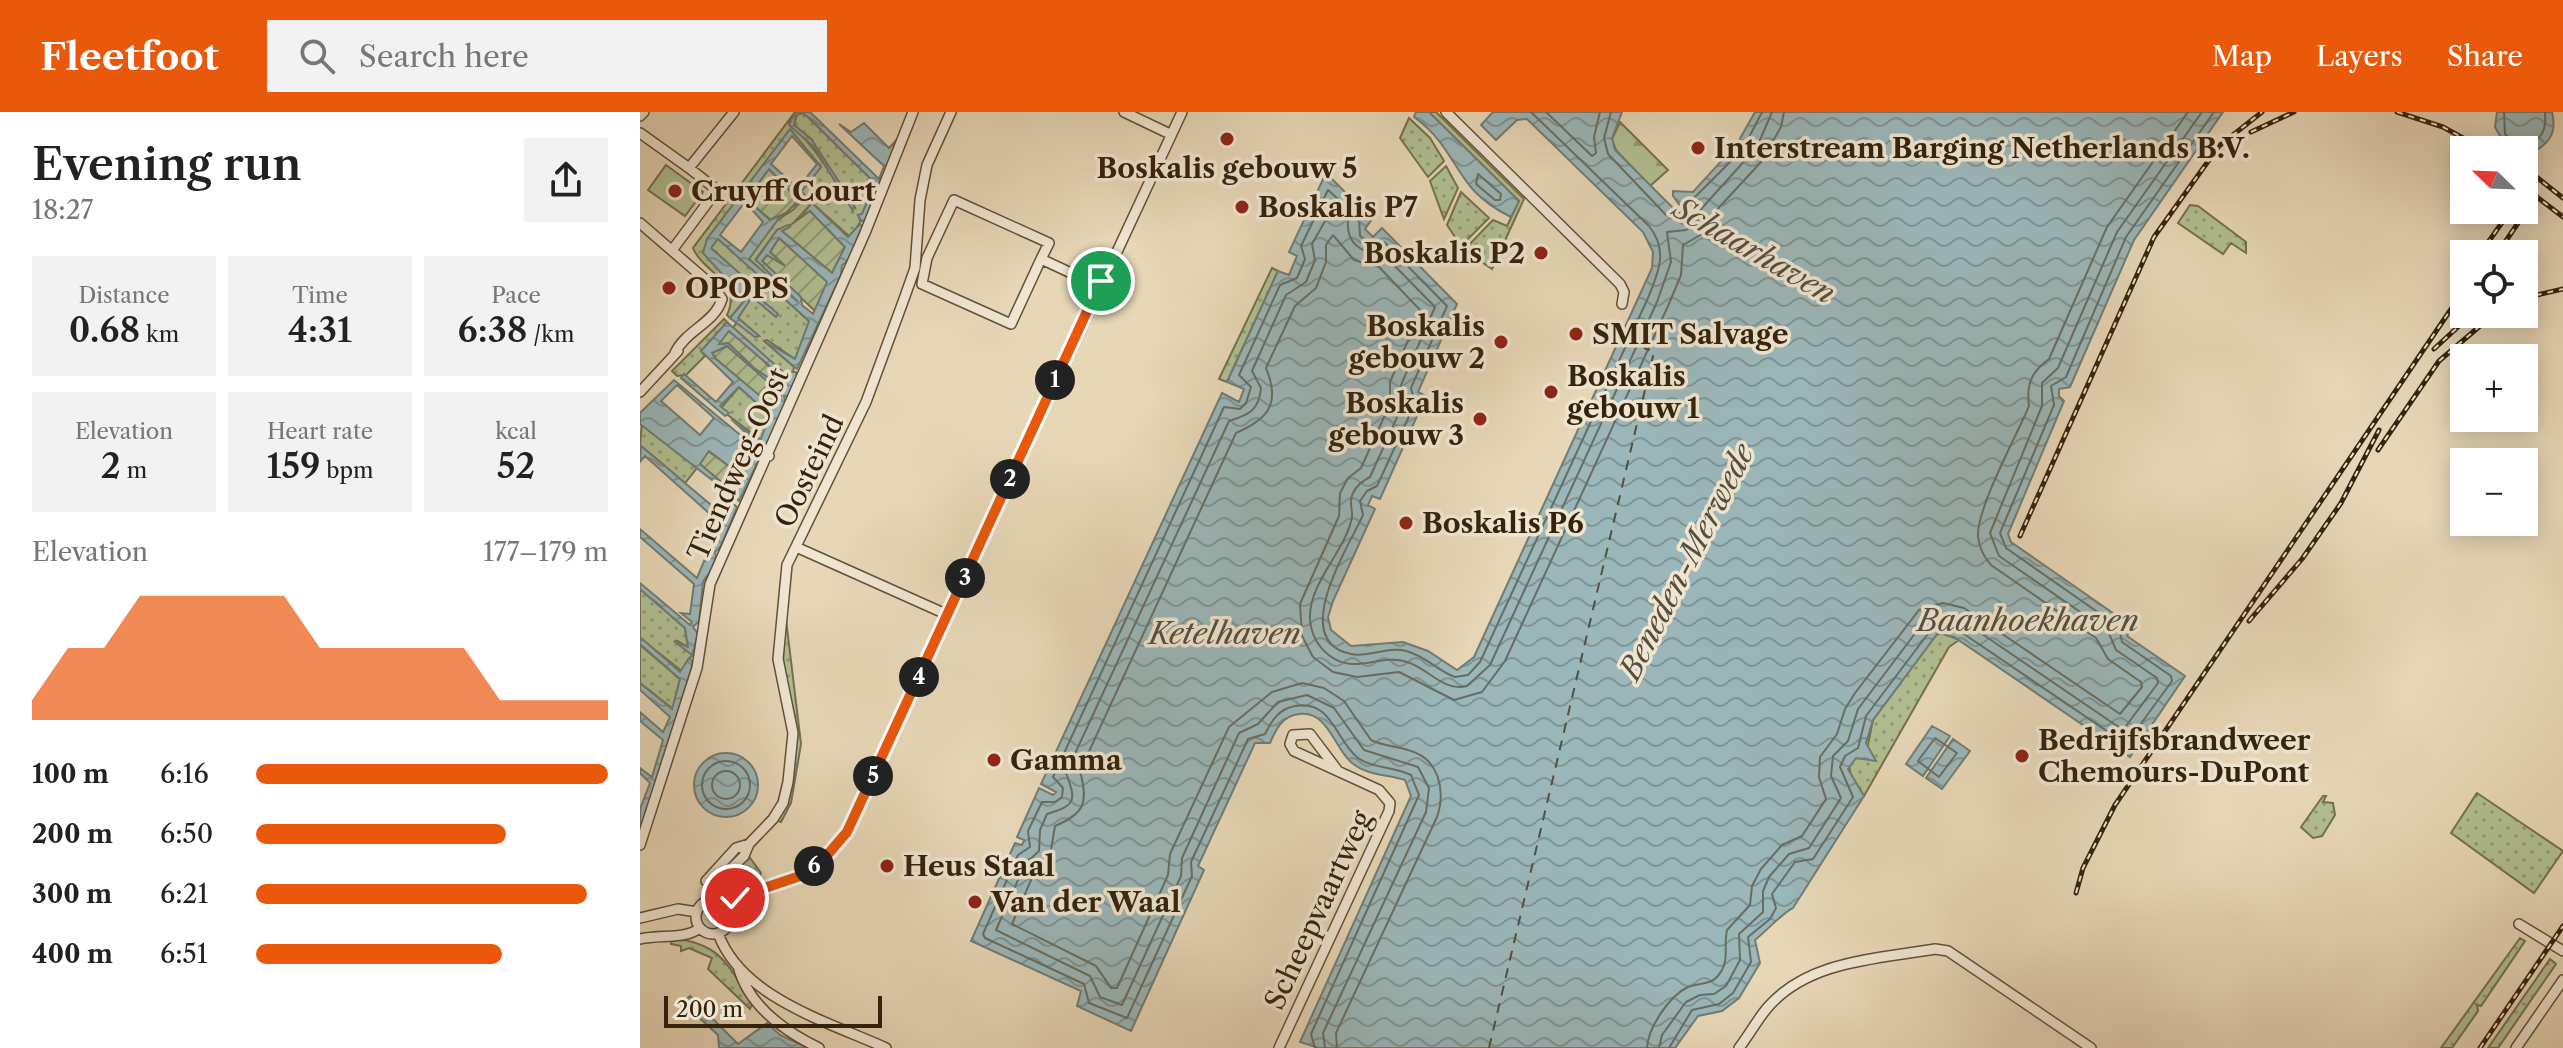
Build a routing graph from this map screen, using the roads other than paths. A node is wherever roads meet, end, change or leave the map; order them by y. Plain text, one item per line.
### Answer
1 (734, 112) edge
2 (913, 112) edge
3 (1124, 112) edge
4 (1182, 112) edge
5 (1446, 112) edge
6 (948, 113) edge
7 (640, 133) edge
8 (1170, 134) junction
9 (689, 168) junction
10 (640, 223) edge
11 (673, 249) junction
12 (1041, 259) junction
13 (1099, 286) junction
14 (1622, 304) dead end
15 (655, 374) junction
16 (640, 385) edge
17 (640, 392) edge
18 (796, 547) junction
19 (948, 615) junction
20 (1338, 771) junction
21 (749, 844) junction
22 (640, 845) edge
23 (706, 881) dead end
24 (711, 900) junction
25 (726, 905) junction
26 (697, 912) junction
27 (640, 918) edge
28 (2519, 924) dead end
29 (700, 928) junction
30 (718, 933) junction
31 (640, 939) edge
32 (2563, 951) edge
33 (737, 964) junction
34 (2563, 980) edge
35 (819, 1048) edge
36 (886, 1048) edge
37 (1279, 1048) edge
38 (1739, 1048) edge
39 (2091, 1048) edge
40 (2516, 1048) edge

1 - 9 street
2 - 22 street, Tiendweg-Oost
3 - 8 street
4 - 8 street
5 - 14 street
6 - 18 street, Oosteind
7 - 9 street
8 - 13 street
9 - 11 street
10 - 11 street
11 - 15 street
12 - 12 street
12 - 13 street
13 - 19 street
15 - 16 street
15 - 17 street
18 - 19 street
18 - 21 street, Oosteind
19 - 25 street
20 - 20 street, Scheepvaartweg
20 - 37 street, Scheepvaartweg
21 - 23 street, Oosteind
21 - 24 street, Oosteind
24 - 25 street
24 - 26 street
25 - 30 street
26 - 27 street
26 - 29 street
28 - 32 street
29 - 30 street
29 - 31 street
30 - 33 street
33 - 35 street
33 - 36 street
34 - 40 street
38 - 39 street

